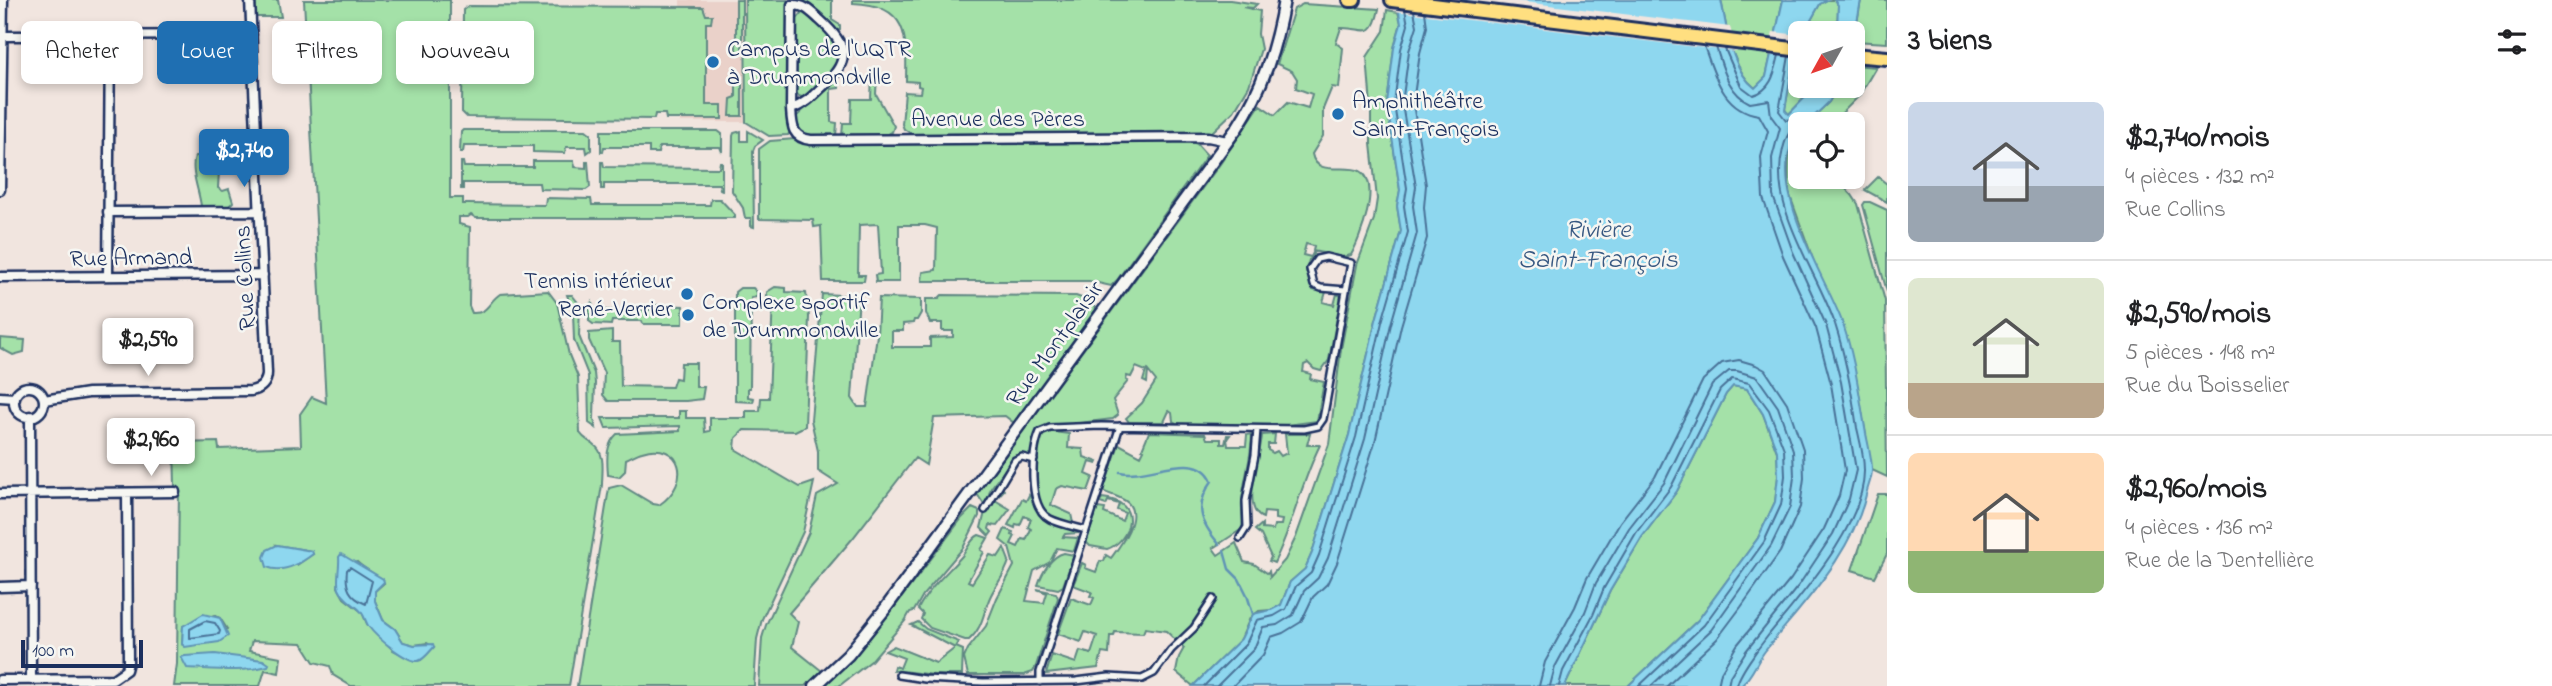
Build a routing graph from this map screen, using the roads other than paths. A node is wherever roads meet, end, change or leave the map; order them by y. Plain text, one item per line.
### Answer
1 (4, 0) edge
2 (250, 0) edge
3 (1284, 0) edge
4 (1392, 0) edge
5 (251, 21) edge
6 (2, 36) junction
7 (21, 36) edge
8 (1788, 48) edge
9 (1866, 56) edge
10 (1887, 58) edge
11 (109, 84) edge
12 (254, 84) edge
13 (791, 109) junction
14 (1227, 141) junction
15 (0, 190) edge
16 (260, 211) junction
17 (108, 212) junction
18 (263, 275) junction
19 (108, 276) junction
20 (0, 277) edge
21 (1346, 290) junction
22 (0, 397) edge
23 (15, 398) junction
24 (44, 400) junction
25 (30, 416) junction
26 (1120, 426) junction
27 (1257, 429) junction
28 (1034, 460) junction
29 (175, 492) dead end
30 (127, 493) junction
31 (0, 494) edge
32 (30, 494) junction
33 (985, 510) dead end
34 (1086, 530) junction
35 (1240, 538) dead end
36 (31, 586) junction
37 (0, 587) edge
38 (1213, 599) dead end
39 (898, 675) dead end
40 (0, 680) edge
41 (31, 680) junction
42 (1040, 682) junction
43 (815, 686) edge

1 - 6 street
2 - 5 street, Rue Collins
3 - 14 street, Rue Montplaisir
4 - 8 main road
6 - 7 street
6 - 15 street
9 - 10 main road
11 - 17 street
12 - 16 street, Rue Collins
13 - 13 street
13 - 14 street, Avenue des Pères
14 - 43 street, Rue Montplaisir
16 - 17 street
16 - 18 street, Rue Collins
17 - 19 street
18 - 19 street, Rue Armand
18 - 24 street, Rue Collins
19 - 20 street, Rue Armand
21 - 21 street
21 - 27 street
22 - 23 street
23 - 24 street
23 - 25 street
24 - 25 street
25 - 32 street
26 - 27 street
26 - 28 street
26 - 34 street
27 - 35 street
28 - 33 street
28 - 34 street
29 - 30 street
30 - 32 street
30 - 41 street
31 - 32 street
32 - 36 street
34 - 42 street
36 - 37 street
36 - 41 street
38 - 42 street
39 - 42 street
40 - 41 street

